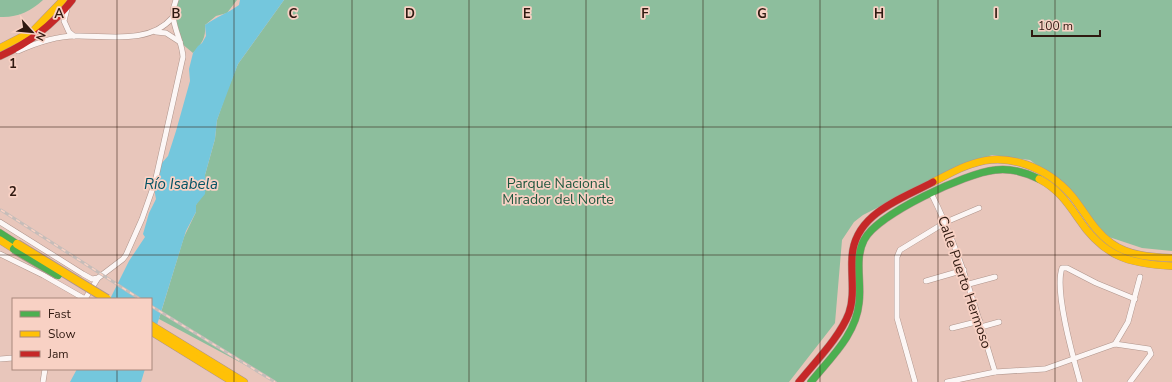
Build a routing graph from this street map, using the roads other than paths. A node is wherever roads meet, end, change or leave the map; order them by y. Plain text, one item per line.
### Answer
1 (176, 0) edge
2 (68, 1) edge
3 (172, 18) junction
4 (156, 32) junction
5 (74, 36) junction
6 (181, 43) junction
7 (0, 48) edge
8 (0, 57) edge
9 (931, 193) junction
10 (979, 208) dead end
11 (0, 222) edge
12 (946, 222) junction
13 (0, 233) edge
14 (0, 240) edge
15 (16, 247) junction
16 (0, 254) edge
17 (1172, 258) edge
18 (1172, 266) edge
19 (964, 270) junction
20 (860, 275) junction
21 (851, 276) junction
22 (995, 277) dead end
23 (1140, 277) dead end
24 (98, 278) junction
25 (926, 281) dead end
26 (969, 284) junction
27 (83, 298) edge
28 (86, 298) edge
29 (95, 298) edge
30 (105, 298) edge
31 (1135, 299) junction
32 (980, 321) junction
33 (999, 322) dead end
34 (152, 327) edge
35 (981, 327) junction
36 (952, 328) dead end
37 (152, 333) edge
38 (1115, 344) junction
39 (12, 358) edge
40 (1073, 358) junction
41 (0, 359) edge
42 (45, 370) edge
43 (995, 372) junction
44 (956, 381) edge
45 (43, 382) edge
46 (233, 382) edge
47 (244, 382) edge
48 (799, 382) edge
49 (811, 382) edge
50 (915, 382) edge
51 (947, 382) edge
52 (1080, 382) edge
53 (1130, 382) edge

1 - 3 street
2 - 5 street
2 - 7 street
2 - 8 street
3 - 4 street
3 - 6 street
4 - 5 street
4 - 6 street
5 - 8 street
6 - 24 street
9 - 12 street, Calle Puerto Hermoso
9 - 18 street
9 - 20 street
10 - 12 street
11 - 24 street
12 - 19 street, Calle Puerto Hermoso
12 - 50 street
13 - 15 street
14 - 15 street
15 - 29 street, bridge
15 - 30 street, bridge
16 - 27 street
17 - 21 street
19 - 25 street
19 - 26 street, Calle Puerto Hermoso
20 - 21 street
20 - 49 street
21 - 48 street
22 - 26 street
23 - 31 street
24 - 28 street
26 - 32 street, Calle Puerto Hermoso
31 - 38 street
31 - 40 street
32 - 35 street, Calle Puerto Hermoso
32 - 36 street
33 - 35 street
34 - 47 street
35 - 43 street, Calle Puerto Hermoso
37 - 46 street
38 - 40 street
38 - 53 street
39 - 41 street
40 - 43 street
40 - 52 street
42 - 45 street
43 - 44 street
44 - 51 street

